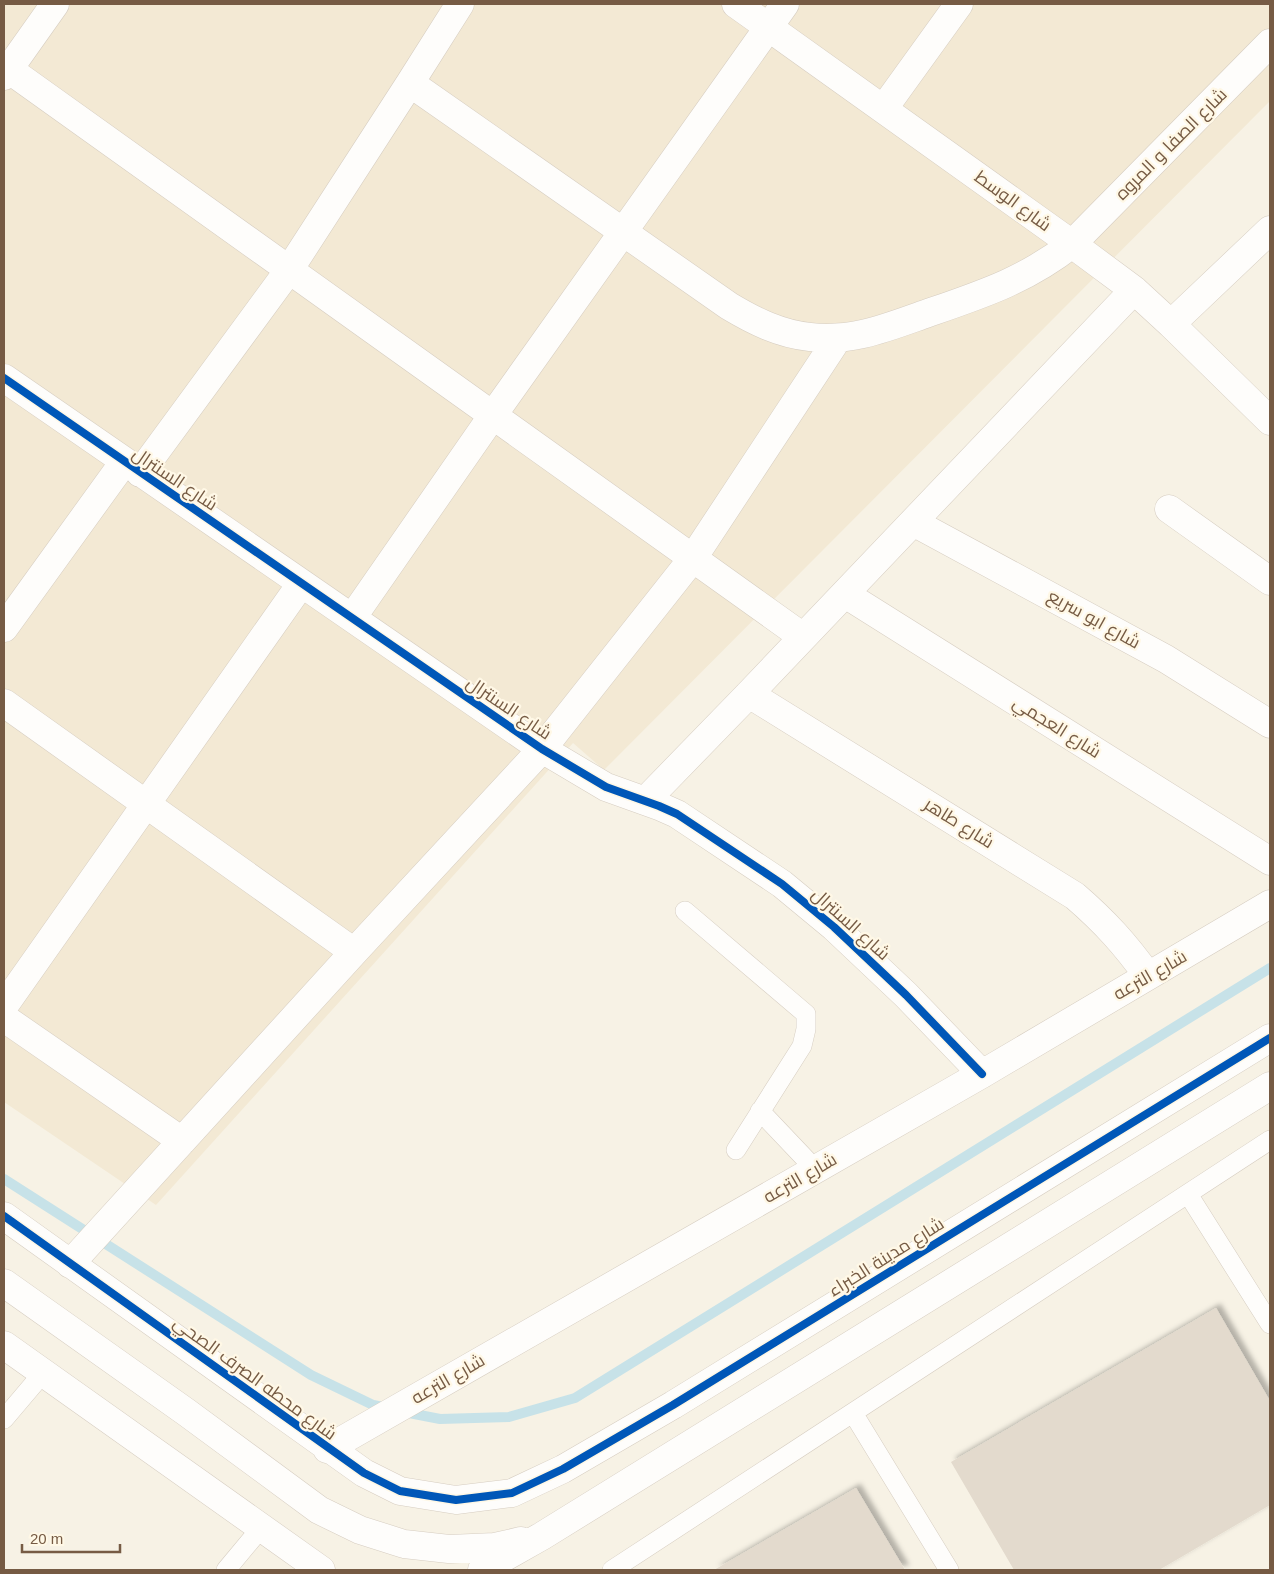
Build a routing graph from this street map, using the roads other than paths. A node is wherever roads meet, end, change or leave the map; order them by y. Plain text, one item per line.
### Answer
1 (55, 4) edge
2 (460, 4) edge
3 (736, 4) edge
4 (785, 4) edge
5 (959, 4) edge
6 (768, 27) junction
7 (1270, 43) edge
8 (5, 71) edge
9 (410, 84) junction
10 (884, 108) junction
11 (1270, 230) edge
12 (624, 231) junction
13 (1072, 244) junction
14 (289, 270) junction
15 (1134, 290) junction
16 (1171, 324) junction
17 (838, 338) junction
18 (4, 378) edge
19 (493, 415) junction
20 (1270, 421) edge
21 (132, 468) junction
22 (1169, 509) dead end
23 (913, 522) junction
24 (693, 558) junction
25 (1270, 582) edge
26 (301, 584) junction
27 (845, 594) junction
28 (352, 618) junction
29 (4, 628) edge
30 (803, 638) junction
31 (749, 694) junction
32 (4, 703) edge
33 (1270, 724) edge
34 (542, 750) junction
35 (646, 800) junction
36 (145, 804) junction
37 (1270, 860) edge
38 (1270, 904) edge
39 (685, 911) dead end
40 (354, 952) junction
41 (1148, 976) junction
42 (4, 1006) edge
43 (4, 1018) edge
44 (1270, 1038) edge
45 (982, 1074) junction
46 (1270, 1086) edge
47 (760, 1111) junction
48 (1270, 1140) edge
49 (182, 1141) junction
50 (736, 1150) dead end
51 (815, 1169) junction
52 (1188, 1194) junction
53 (4, 1216) edge
54 (70, 1264) junction
55 (4, 1283) edge
56 (1270, 1324) edge
57 (4, 1345) edge
58 (43, 1373) junction
59 (853, 1413) junction
60 (4, 1420) edge
61 (328, 1449) junction
62 (512, 1493) joint
63 (261, 1528) junction
64 (542, 1536) junction
65 (226, 1570) edge
66 (321, 1570) edge
67 (482, 1570) edge
68 (612, 1570) edge
69 (949, 1570) edge

1 - 8 street
2 - 9 street
3 - 6 street, شارع الوسط
4 - 6 street
5 - 10 street
6 - 10 street, شارع الوسط
6 - 12 street
7 - 13 street, شارع الصفا و المروه
8 - 14 street
9 - 12 street, شارع الصفا و المروه
9 - 14 street
10 - 13 street, شارع الوسط
11 - 16 street
12 - 17 street, شارع الصفا و المروه
12 - 19 street
13 - 15 street, شارع الوسط
13 - 17 street, شارع الصفا و المروه
14 - 19 street
14 - 21 street
15 - 16 street, شارع الوسط
15 - 23 street
16 - 20 street, شارع الوسط
17 - 24 street
18 - 21 street, شارع السنترال
19 - 24 street
19 - 28 street
21 - 26 street, شارع السنترال
21 - 29 street
22 - 25 street
23 - 27 street
23 - 33 street, شارع ابو سريع
24 - 30 street
24 - 34 street
26 - 28 street, شارع السنترال
26 - 36 street
27 - 30 street
27 - 37 street, شارع العجمي
28 - 34 street, شارع السنترال
30 - 31 street
31 - 35 street
31 - 41 street, شارع طاهر
32 - 36 street
34 - 35 street, شارع السنترال
34 - 40 street
35 - 45 street, شارع السنترال
36 - 40 street
36 - 42 street
38 - 41 street, شارع الترعه
39 - 47 lane
40 - 49 street
41 - 45 street, شارع الترعه
43 - 49 street
44 - 62 street, شارع مدينة الخبراء
45 - 51 street, شارع الترعه
46 - 64 street
47 - 50 lane
47 - 51 lane
48 - 52 lane
49 - 54 street
51 - 61 street, شارع الترعه
52 - 56 lane
52 - 59 lane
53 - 54 street, شارع محطه الصرف الصحي
54 - 61 street, شارع محطه الصرف الصحي
55 - 64 street
57 - 58 street
58 - 60 lane
58 - 63 street
59 - 68 lane
59 - 69 lane
61 - 62 street, شارع محطه الصرف الصحي
63 - 65 lane
63 - 66 street
64 - 67 street

